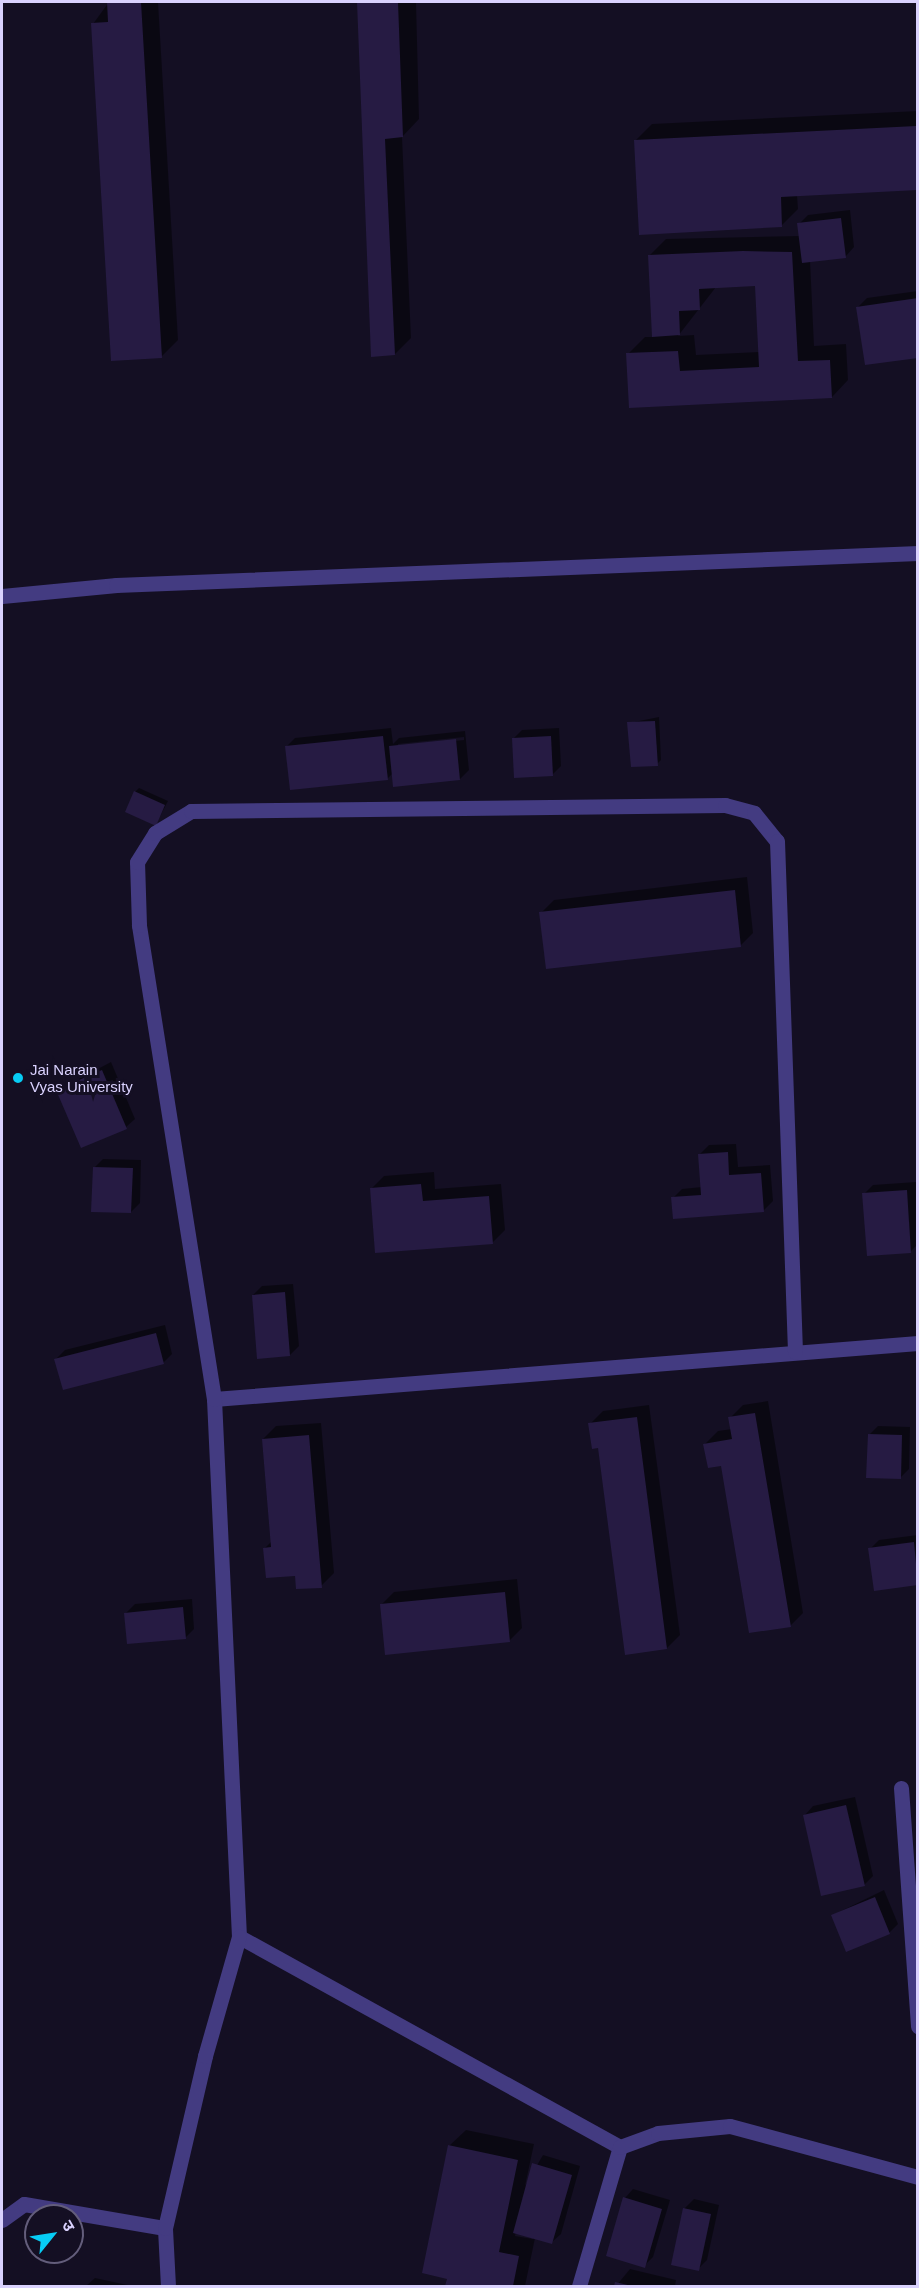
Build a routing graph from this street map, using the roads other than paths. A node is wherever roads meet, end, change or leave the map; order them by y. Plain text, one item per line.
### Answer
1 (918, 552) edge
2 (2, 596) edge
3 (918, 1343) edge
4 (795, 1352) junction
5 (214, 1399) junction
6 (901, 1788) dead end
7 (239, 1937) junction
8 (918, 2026) edge
9 (620, 2146) junction
10 (918, 2176) edge
11 (2, 2220) edge
12 (165, 2228) junction
13 (168, 2286) edge
14 (579, 2286) edge

1 - 2 street
3 - 4 street
4 - 5 street
4 - 5 street
5 - 7 street
6 - 8 street
7 - 9 street
7 - 12 street
9 - 10 street
9 - 14 street
11 - 12 street
12 - 13 street

